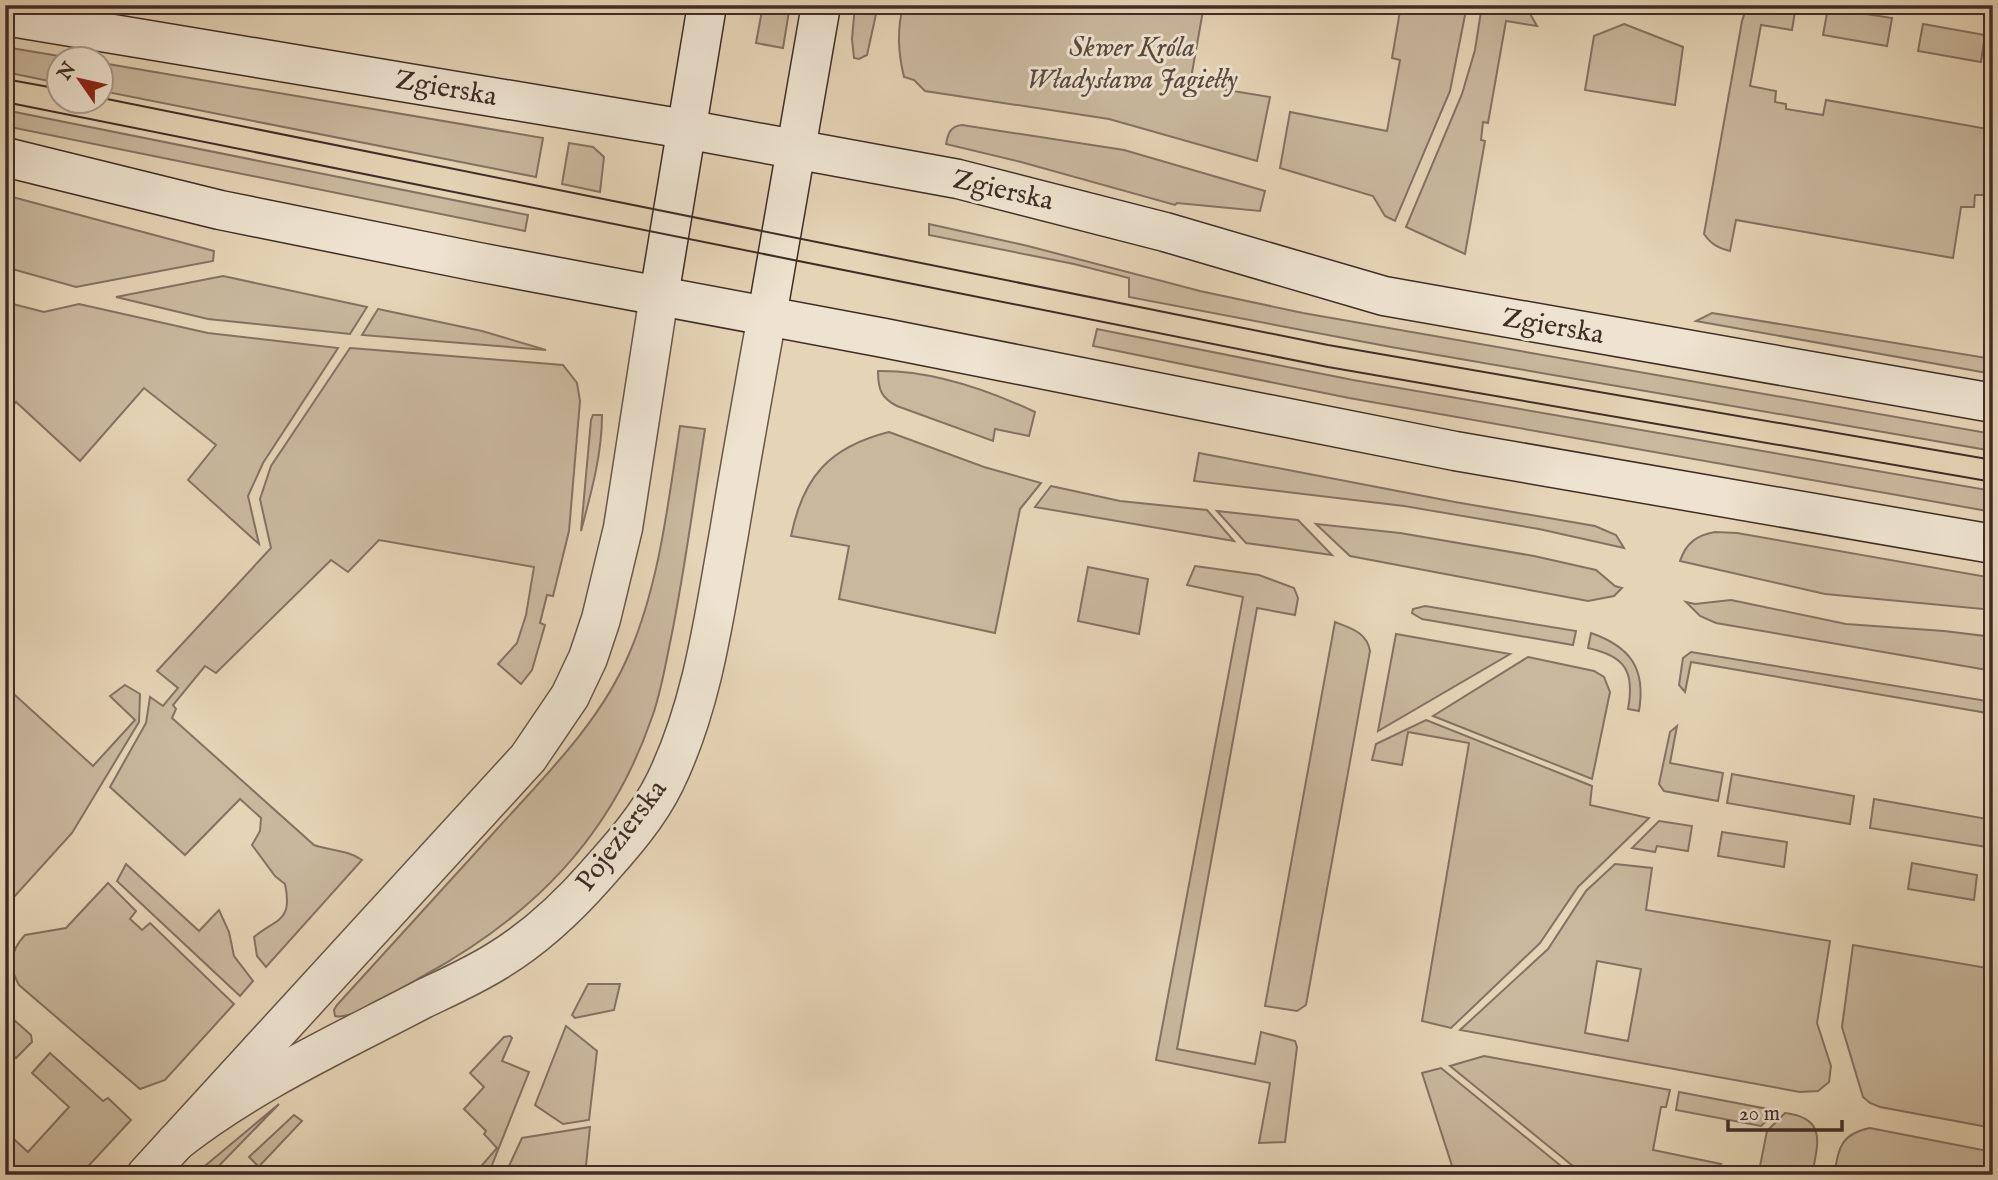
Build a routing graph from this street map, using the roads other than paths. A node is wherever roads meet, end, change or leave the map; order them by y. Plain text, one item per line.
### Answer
1 (707, 5) edge
2 (821, 5) edge
3 (5, 16) edge
4 (685, 129) junction
5 (796, 148) junction
6 (5, 157) edge
7 (659, 296) junction
8 (766, 316) junction
9 (1993, 403) edge
10 (1993, 544) edge
11 (176, 1142) junction
12 (146, 1175) edge

1 - 4 main road, Pojezierska
2 - 5 main road, Pojezierska
3 - 4 main road, Zgierska
4 - 5 main road, Zgierska
4 - 7 main road, Pojezierska
5 - 8 main road, Pojezierska
5 - 9 main road, Zgierska
6 - 7 main road
7 - 8 main road
7 - 11 main road, Pojezierska
8 - 10 main road
8 - 11 main road, Pojezierska
11 - 12 main road, Pojezierska

